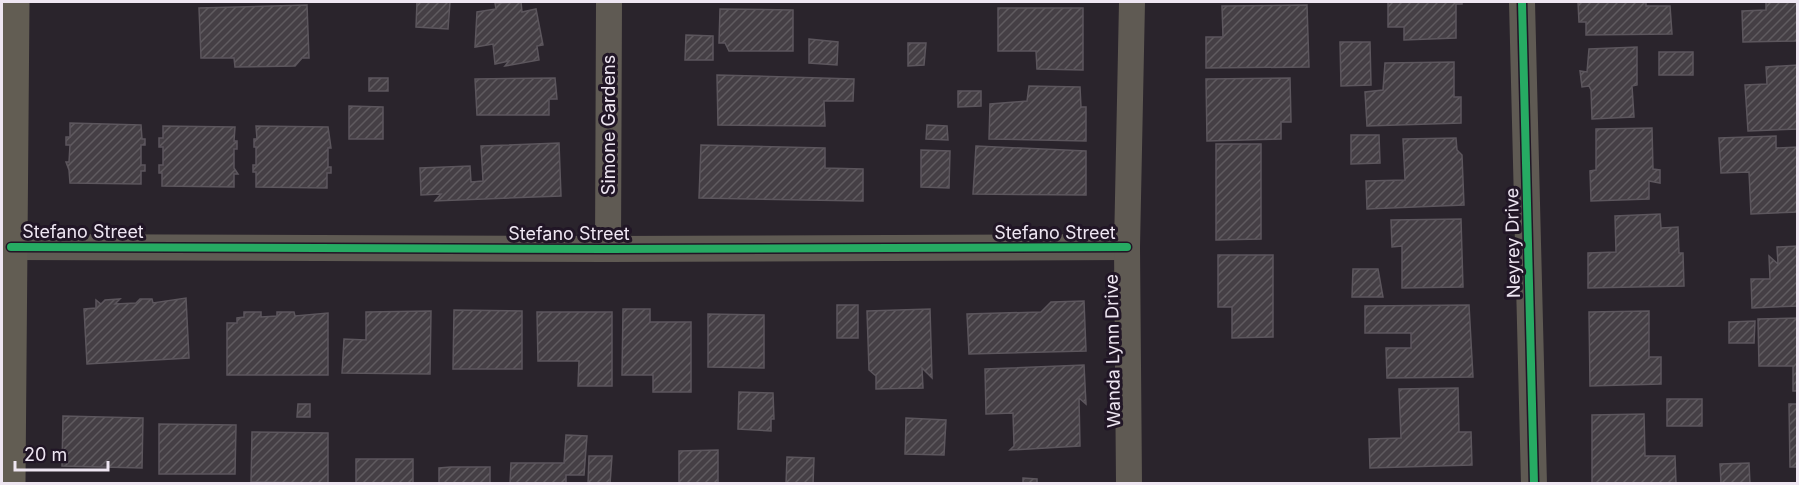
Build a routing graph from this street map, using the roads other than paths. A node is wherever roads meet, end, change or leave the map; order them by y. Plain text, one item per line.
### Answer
1 (13, 2) edge
2 (609, 2) edge
3 (1132, 2) edge
4 (1522, 2) edge
5 (11, 247) junction
6 (1127, 247) junction
7 (608, 249) junction
8 (9, 483) edge
9 (1130, 483) edge
10 (1534, 483) edge

1 - 5 street
2 - 7 street, Simone Gardens
3 - 6 street, Wanda Lynn Drive
4 - 10 street, Neyrey Drive
5 - 7 street, Stefano Street
5 - 8 street
6 - 7 street, Stefano Street
6 - 9 street, Wanda Lynn Drive

